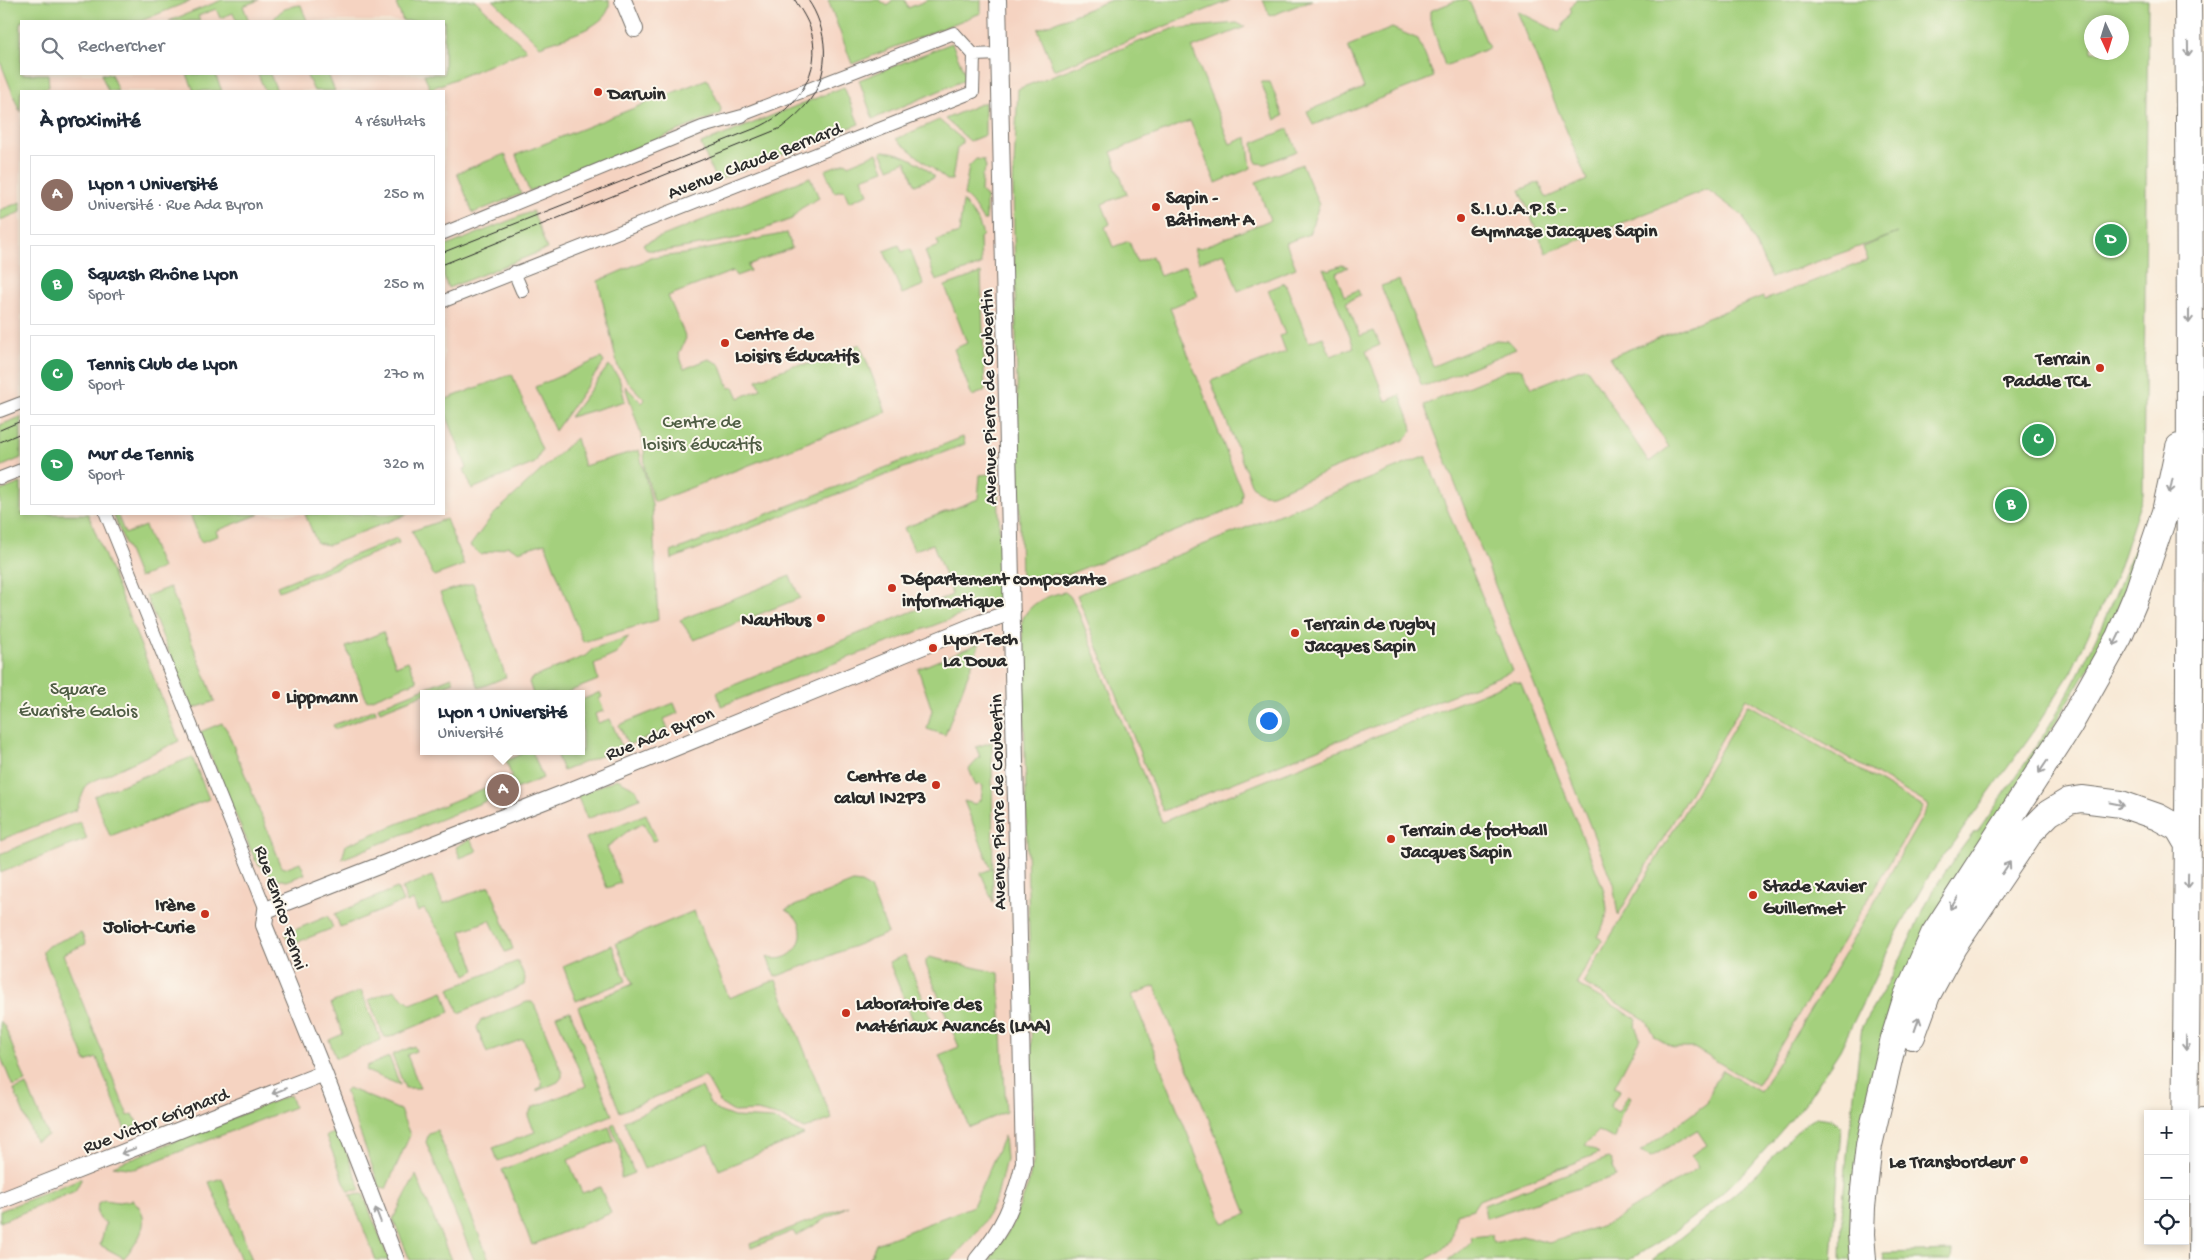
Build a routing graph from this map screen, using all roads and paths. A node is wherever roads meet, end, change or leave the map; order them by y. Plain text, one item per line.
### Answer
1 (623, 0) edge
2 (998, 0) edge
3 (2188, 0) edge
4 (635, 29) dead end
5 (1000, 54) junction
6 (974, 56) junction
7 (445, 233) edge
8 (514, 272) junction
9 (522, 291) dead end
10 (445, 301) edge
11 (20, 403) edge
12 (2188, 404) junction
13 (0, 411) edge
14 (20, 470) edge
15 (0, 478) edge
16 (106, 515) edge
17 (1012, 612) junction
18 (2188, 845) junction
19 (266, 910) junction
20 (2204, 1055) edge
21 (324, 1073) junction
22 (2185, 1110) edge
23 (0, 1201) edge
24 (2184, 1245) edge
25 (396, 1260) edge
26 (977, 1260) edge
27 (1863, 1260) edge
28 (1880, 1260) edge
29 (2184, 1260) edge
30 (2202, 1260) edge

1 - 4 street
2 - 5 street, Avenue Pierre de Coubertin
3 -> 12 main road
5 - 6 street
5 - 17 street, Avenue Pierre de Coubertin
6 - 7 street
6 - 8 street, Avenue Claude Bernard
8 - 9 street
8 - 10 street, Avenue Claude Bernard
11 - 13 street
12 - 18 main road
12 -> 27 main road
14 - 15 street
16 - 19 street, Rue Enrico Fermi
17 - 19 street, Rue Ada Byron
17 - 26 street, Avenue Pierre de Coubertin
18 -> 22 main road
28 -> 18 main road
19 - 21 street, Rue Enrico Fermi
20 - 30 main road
21 -> 23 street, Rue Victor Grignard
25 -> 21 street, Rue Enrico Fermi
24 - 29 main road

